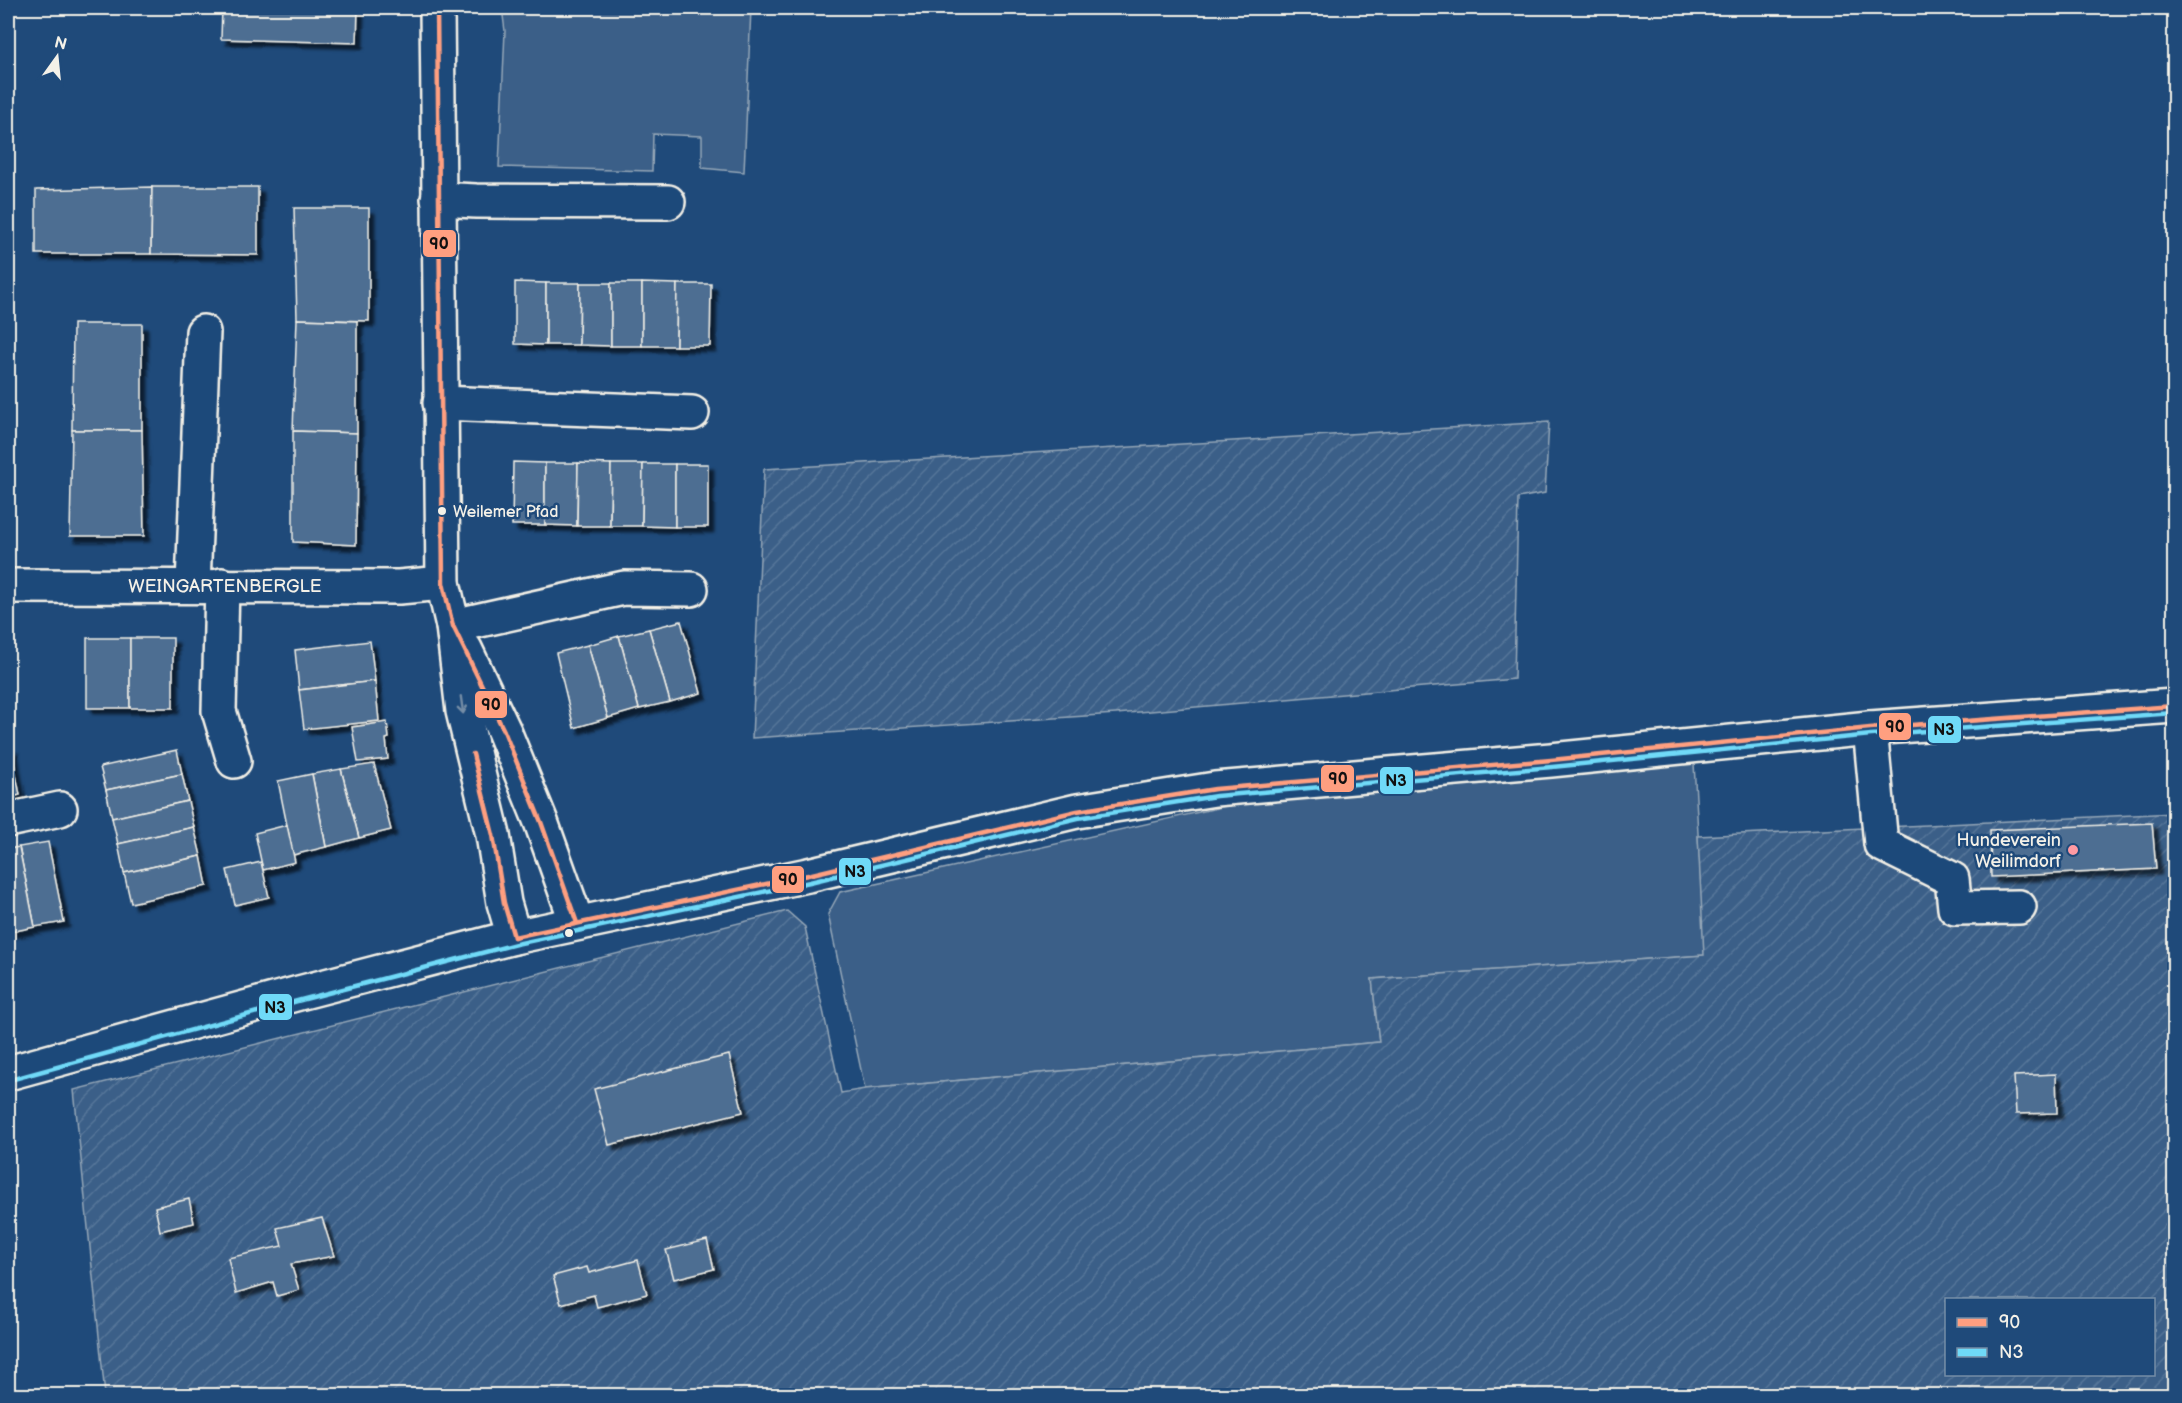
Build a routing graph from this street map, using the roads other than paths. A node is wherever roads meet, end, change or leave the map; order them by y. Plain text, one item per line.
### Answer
1 (436, 8) edge
2 (438, 199) junction
3 (668, 202) dead end
4 (203, 332) dead end
5 (440, 403) junction
6 (692, 413) dead end
7 (443, 582) junction
8 (208, 585) junction
9 (8, 586) edge
10 (691, 589) dead end
11 (453, 626) junction
12 (2175, 706) edge
13 (1870, 728) junction
14 (234, 761) dead end
15 (60, 809) dead end
16 (8, 820) edge
17 (2019, 907) dead end
18 (577, 923) junction
19 (514, 937) junction
20 (8, 1073) edge

1 - 2 main road
2 - 3 main road
2 - 5 main road
4 - 8 main road
5 - 6 main road
5 - 7 main road
7 - 8 main road, WEINGARTENBERGLE
7 - 11 main road
8 - 9 main road, WEINGARTENBERGLE
8 - 14 main road
10 - 11 main road
11 - 18 main road
11 -> 19 main road
12 - 13 main road
13 - 17 main road
13 - 18 main road
15 - 16 main road
18 - 19 main road
19 - 20 main road

